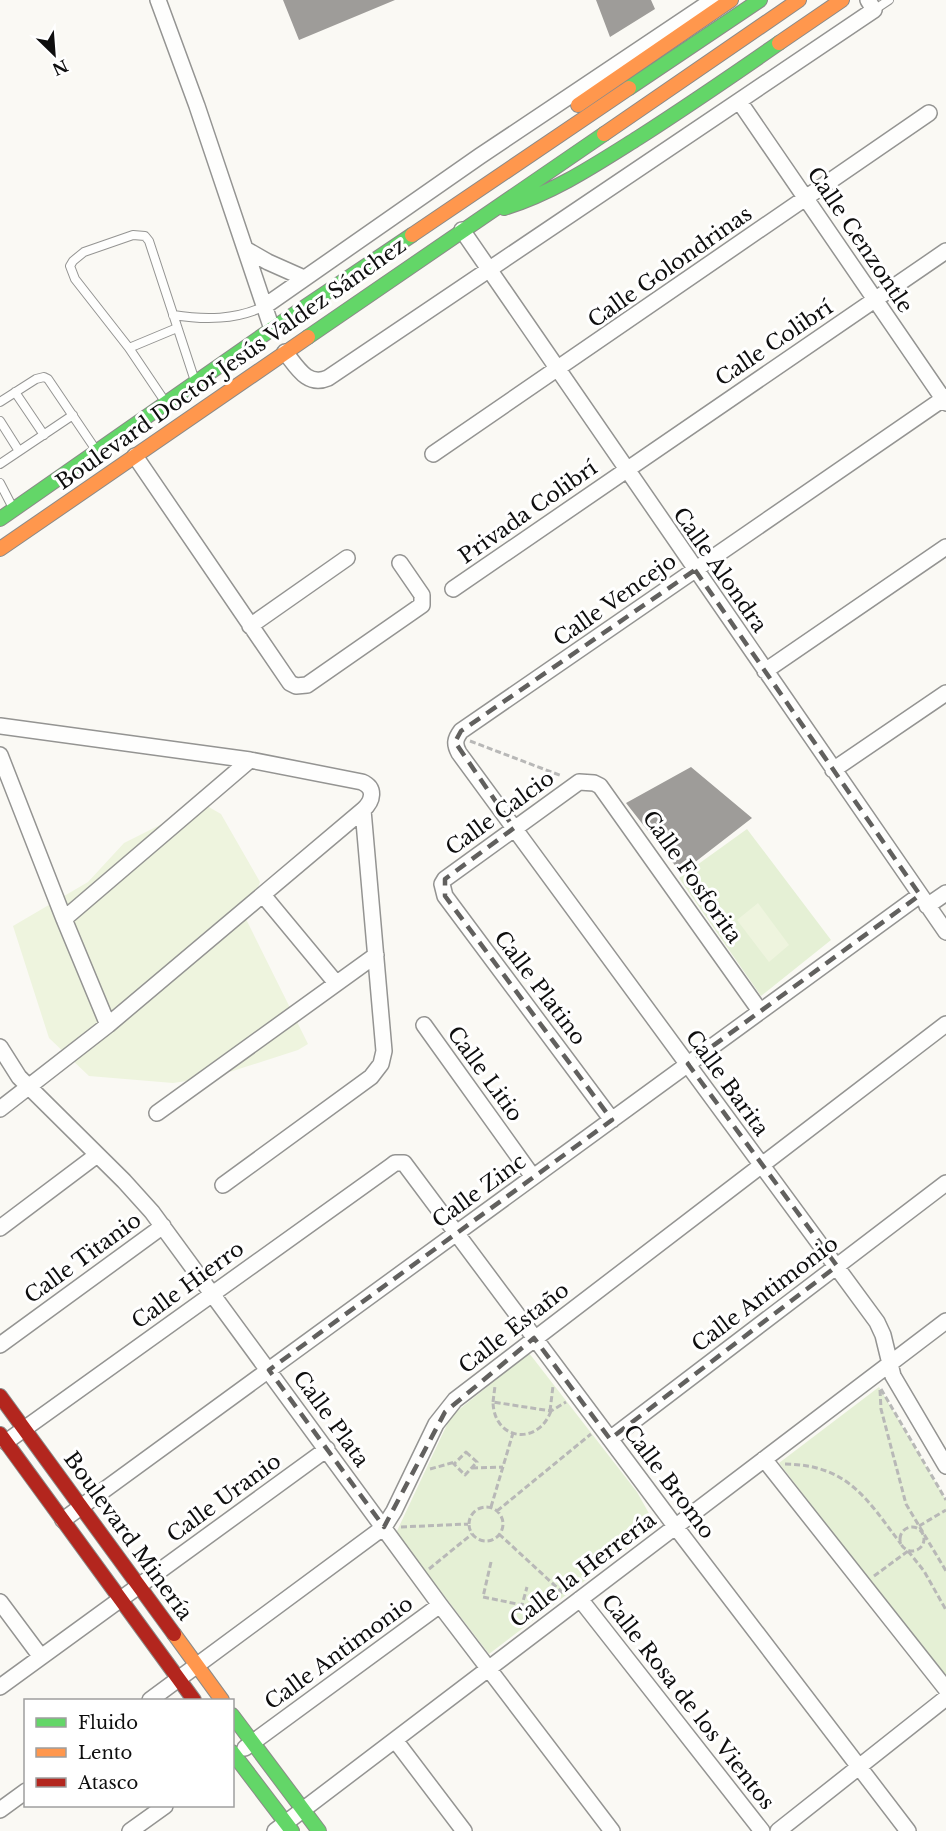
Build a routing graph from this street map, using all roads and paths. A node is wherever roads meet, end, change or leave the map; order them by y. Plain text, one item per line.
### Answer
1 (158, 0) edge
2 (713, 0) edge
3 (731, 0) edge
4 (760, 0) edge
5 (799, 0) edge
6 (842, 0) edge
7 (889, 0) edge
8 (871, 5) edge
9 (739, 101) junction
10 (929, 113) dead end
11 (485, 185) junction
12 (806, 198) junction
13 (486, 213) junction
14 (462, 230) junction
15 (247, 250) junction
16 (946, 251) edge
17 (489, 271) junction
18 (304, 278) junction
19 (875, 300) junction
20 (265, 306) junction
21 (173, 315) junction
22 (177, 328) junction
23 (272, 329) junction
24 (129, 348) junction
25 (285, 352) junction
26 (557, 370) junction
27 (195, 382) junction
28 (15, 392) junction
29 (945, 400) edge
30 (0, 402) edge
31 (166, 403) junction
32 (73, 415) junction
33 (0, 421) edge
34 (44, 435) junction
35 (19, 451) junction
36 (97, 451) junction
37 (433, 454) dead end
38 (135, 456) junction
39 (0, 464) edge
40 (626, 470) junction
41 (0, 483) edge
42 (14, 509) junction
43 (0, 519) edge
44 (946, 547) edge
45 (0, 549) edge
46 (347, 558) dead end
47 (400, 563) dead end
48 (695, 570) junction
49 (453, 589) dead end
50 (250, 626) junction
51 (765, 671) junction
52 (946, 693) edge
53 (0, 726) edge
54 (457, 737) junction
55 (0, 755) edge
56 (250, 760) junction
57 (833, 770) junction
58 (579, 782) junction
59 (363, 810) junction
60 (514, 828) junction
61 (445, 879) joint
62 (946, 893) edge
63 (263, 895) junction
64 (923, 901) junction
65 (64, 919) junction
66 (946, 932) edge
67 (376, 955) junction
68 (336, 983) junction
69 (760, 1011) junction
70 (946, 1024) edge
71 (108, 1025) junction
72 (424, 1025) dead end
73 (0, 1047) edge
74 (688, 1065) junction
75 (29, 1088) junction
76 (0, 1109) edge
77 (157, 1113) dead end
78 (612, 1120) junction
79 (97, 1155) junction
80 (395, 1163) joint
81 (761, 1164) junction
82 (533, 1177) junction
83 (946, 1183) edge
84 (223, 1185) dead end
85 (163, 1226) junction
86 (0, 1228) edge
87 (456, 1233) junction
88 (837, 1266) junction
89 (213, 1293) junction
90 (946, 1320) edge
91 (534, 1338) junction
92 (0, 1345) edge
93 (889, 1364) junction
94 (269, 1370) junction
95 (487, 1387) dead end
96 (880, 1389) junction
97 (490, 1394) dead end
98 (870, 1394) dead end
99 (0, 1396) edge
100 (493, 1402) junction
101 (551, 1411) junction
102 (586, 1426) dead end
103 (24, 1429) junction
104 (513, 1433) junction
105 (3, 1438) edge
106 (610, 1439) junction
107 (327, 1449) junction
108 (788, 1456) dead end
109 (430, 1461) dead end
110 (457, 1461) junction
111 (774, 1462) junction
112 (946, 1466) edge
113 (502, 1467) junction
114 (472, 1468) junction
115 (946, 1500) edge
116 (80, 1507) junction
117 (490, 1507) junction
118 (946, 1510) edge
119 (497, 1511) junction
120 (404, 1518) dead end
121 (63, 1520) junction
122 (468, 1524) junction
123 (675, 1526) junction
124 (917, 1527) junction
125 (393, 1529) junction
126 (922, 1532) junction
127 (472, 1534) junction
128 (499, 1534) junction
129 (901, 1544) junction
130 (908, 1551) junction
131 (491, 1562) dead end
132 (946, 1571) edge
133 (426, 1572) dead end
134 (868, 1580) dead end
135 (138, 1587) junction
136 (527, 1587) dead end
137 (573, 1597) junction
138 (120, 1599) junction
139 (0, 1602) edge
140 (440, 1605) junction
141 (946, 1610) edge
142 (41, 1657) junction
143 (197, 1666) junction
144 (489, 1669) junction
145 (179, 1680) junction
146 (0, 1687) edge
147 (946, 1689) edge
148 (946, 1698) edge
149 (153, 1699) edge
150 (193, 1699) edge
151 (221, 1699) edge
152 (234, 1718) edge
153 (394, 1740) junction
154 (253, 1742) junction
155 (234, 1753) edge
156 (234, 1755) edge
157 (859, 1767) junction
158 (24, 1792) edge
159 (164, 1807) edge
160 (0, 1810) edge
161 (303, 1810) junction
162 (284, 1828) edge
163 (130, 1831) edge
164 (319, 1831) edge
165 (464, 1831) edge
166 (612, 1831) edge
167 (762, 1831) edge
168 (777, 1831) edge
169 (908, 1831) edge

1 - 15 street
2 - 18 street
3 - 11 main road, Boulevard Doctor Jesús Valdez Sánchez
4 - 11 main road, Boulevard Doctor Jesús Valdez Sánchez
5 - 13 main road, Boulevard Doctor Jesús Valdez Sánchez
6 - 13 main road, Boulevard Doctor Jesús Valdez Sánchez
7 - 8 lane
8 - 9 street
9 - 12 street, Calle Cenzontle
9 - 17 street
10 - 12 street, Calle Golondrinas
11 - 23 main road, Boulevard Doctor Jesús Valdez Sánchez
12 - 19 street, Calle Cenzontle
12 - 26 street, Calle Golondrinas
13 - 14 main road, Boulevard Doctor Jesús Valdez Sánchez
14 - 17 street, Calle Alondra
14 - 25 main road, Boulevard Doctor Jesús Valdez Sánchez
15 - 18 street
15 - 20 street
16 - 19 street, Calle Colibrí
17 - 25 street
17 - 26 street, Calle Alondra
18 - 20 street
19 - 29 street, Calle Cenzontle
19 - 40 street, Calle Colibrí
20 - 21 lane
20 - 23 street
21 - 22 lane
21 - 24 lane
22 - 24 lane
22 - 27 lane
23 - 27 main road, Boulevard Doctor Jesús Valdez Sánchez
24 - 31 lane
25 - 38 main road, Boulevard Doctor Jesús Valdez Sánchez
26 - 37 street, Calle Golondrinas
26 - 40 street, Calle Alondra
27 - 31 main road, Boulevard Doctor Jesús Valdez Sánchez
28 - 30 lane
28 - 32 lane
28 - 34 lane
29 - 48 street, Calle Vencejo
31 - 36 main road, Boulevard Doctor Jesús Valdez Sánchez
32 - 34 lane
32 - 36 lane
33 - 35 lane
34 - 35 lane
35 - 39 lane
36 - 42 main road, Boulevard Doctor Jesús Valdez Sánchez
38 - 45 main road, Boulevard Doctor Jesús Valdez Sánchez
38 - 50 street
40 - 48 street, Calle Alondra
40 - 49 street, Privada Colibrí
41 - 42 lane
42 - 43 main road, Boulevard Doctor Jesús Valdez Sánchez
44 - 51 street
46 - 50 street
47 - 50 street
48 - 51 street, Calle Alondra
48 - 54 street, Calle Vencejo
51 - 57 street, Calle Alondra
52 - 57 street
53 - 56 street
54 - 58 path
54 - 60 street, Calle Barita
55 - 65 street
56 - 59 street
56 - 65 street
57 - 64 street, Calle Alondra
58 - 60 street, Calle Calcio
58 - 69 street, Calle Fosforita
59 - 63 street
59 - 67 street
60 - 61 street, Calle Calcio
60 - 74 street, Calle Barita
61 - 78 street, Calle Platino
62 - 64 street, Calle Zinc
63 - 68 street
63 - 71 street
64 - 66 street, Calle Alondra
64 - 69 street, Calle Zinc
65 - 71 street
67 - 68 street
67 - 84 street
68 - 77 street
69 - 74 street, Calle Zinc
70 - 81 street, Calle Estaño
71 - 75 street
72 - 82 street, Calle Litio
73 - 75 street, Calle Plata
74 - 78 street, Calle Zinc
74 - 81 street, Calle Barita
75 - 76 street
75 - 79 street, Calle Plata
78 - 82 street, Calle Zinc
79 - 85 street, Calle Plata
79 - 86 street
80 - 87 street, Calle Bromo
80 - 89 street, Calle Hierro
81 - 88 street, Calle Barita
81 - 91 street, Calle Estaño
82 - 87 street, Calle Zinc
83 - 88 street, Calle Antimonio
85 - 89 street, Calle Plata
85 - 92 street, Calle Titanio
87 - 91 street, Calle Bromo
87 - 94 street, Calle Zinc
88 - 93 street, Calle Barita
88 - 106 street, Calle Antimonio
89 - 94 street, Calle Plata
89 - 103 street, Calle Hierro
90 - 93 street, Calle la Herrería
91 - 106 street, Calle Bromo
91 - 125 street, Calle Estaño
93 - 111 street, Calle la Herrería
93 - 112 street, Calle Barita
94 - 107 street, Calle Plata
94 - 116 street, Calle Zinc
95 - 100 path
96 - 98 path
96 - 115 path
96 - 124 path
97 - 100 path
99 - 103 main road, Boulevard Minería
100 - 101 path
100 - 104 path
101 - 101 path
101 - 104 path
102 - 119 path
103 - 105 street, Calle Hierro
103 - 116 main road, Boulevard Minería
104 - 113 path
105 - 121 main road, Boulevard Minería
106 - 123 street, Calle Bromo
107 - 125 street, Calle Plata
107 - 135 street, Calle Uranio
108 - 111 path
109 - 110 path
110 - 114 path
110 - 114 path
111 - 123 street, Calle la Herrería
111 - 129 path
111 - 147 street
113 - 114 path
113 - 117 path
116 - 121 street, Calle Zinc
116 - 135 main road, Boulevard Minería
117 - 119 path
117 - 122 path
118 - 124 path
119 - 128 path
120 - 125 path
121 - 138 main road, Boulevard Minería
122 - 125 path
122 - 127 path
123 - 137 street, Calle la Herrería
123 - 157 street, Calle Bromo
124 - 126 path
124 - 129 path
125 - 140 street, Calle Plata
125 - 143 street, Calle Estaño
126 - 130 path
126 - 132 path
127 - 128 path
127 - 133 path
128 - 137 path
129 - 130 path
130 - 134 path
130 - 141 path
131 - 136 path
135 - 138 street, Calle Uranio
135 - 143 main road, Boulevard Minería
137 - 144 street, Calle la Herrería
137 - 167 street, Calle Rosa de los Vientos
138 - 142 street, Calle Uranio
138 - 145 main road, Boulevard Minería
139 - 142 street
140 - 144 street, Calle Plata
140 - 154 street, Calle Antimonio
142 - 146 street, Calle Uranio
143 - 145 street, Calle Estaño
143 - 151 main road, Boulevard Minería
144 - 153 street, Calle la Herrería
144 - 166 street, Calle Plata
145 - 149 street, Calle Estaño
145 - 150 main road, Boulevard Minería
148 - 157 street
152 - 154 main road
153 - 161 street, Calle la Herrería
153 - 165 street
154 - 155 street, Calle Antimonio
154 - 161 main road
156 - 162 main road
157 - 168 street
157 - 169 street, Calle Bromo
158 - 160 street
159 - 163 street
161 - 162 street, Calle la Herrería
161 - 164 main road

